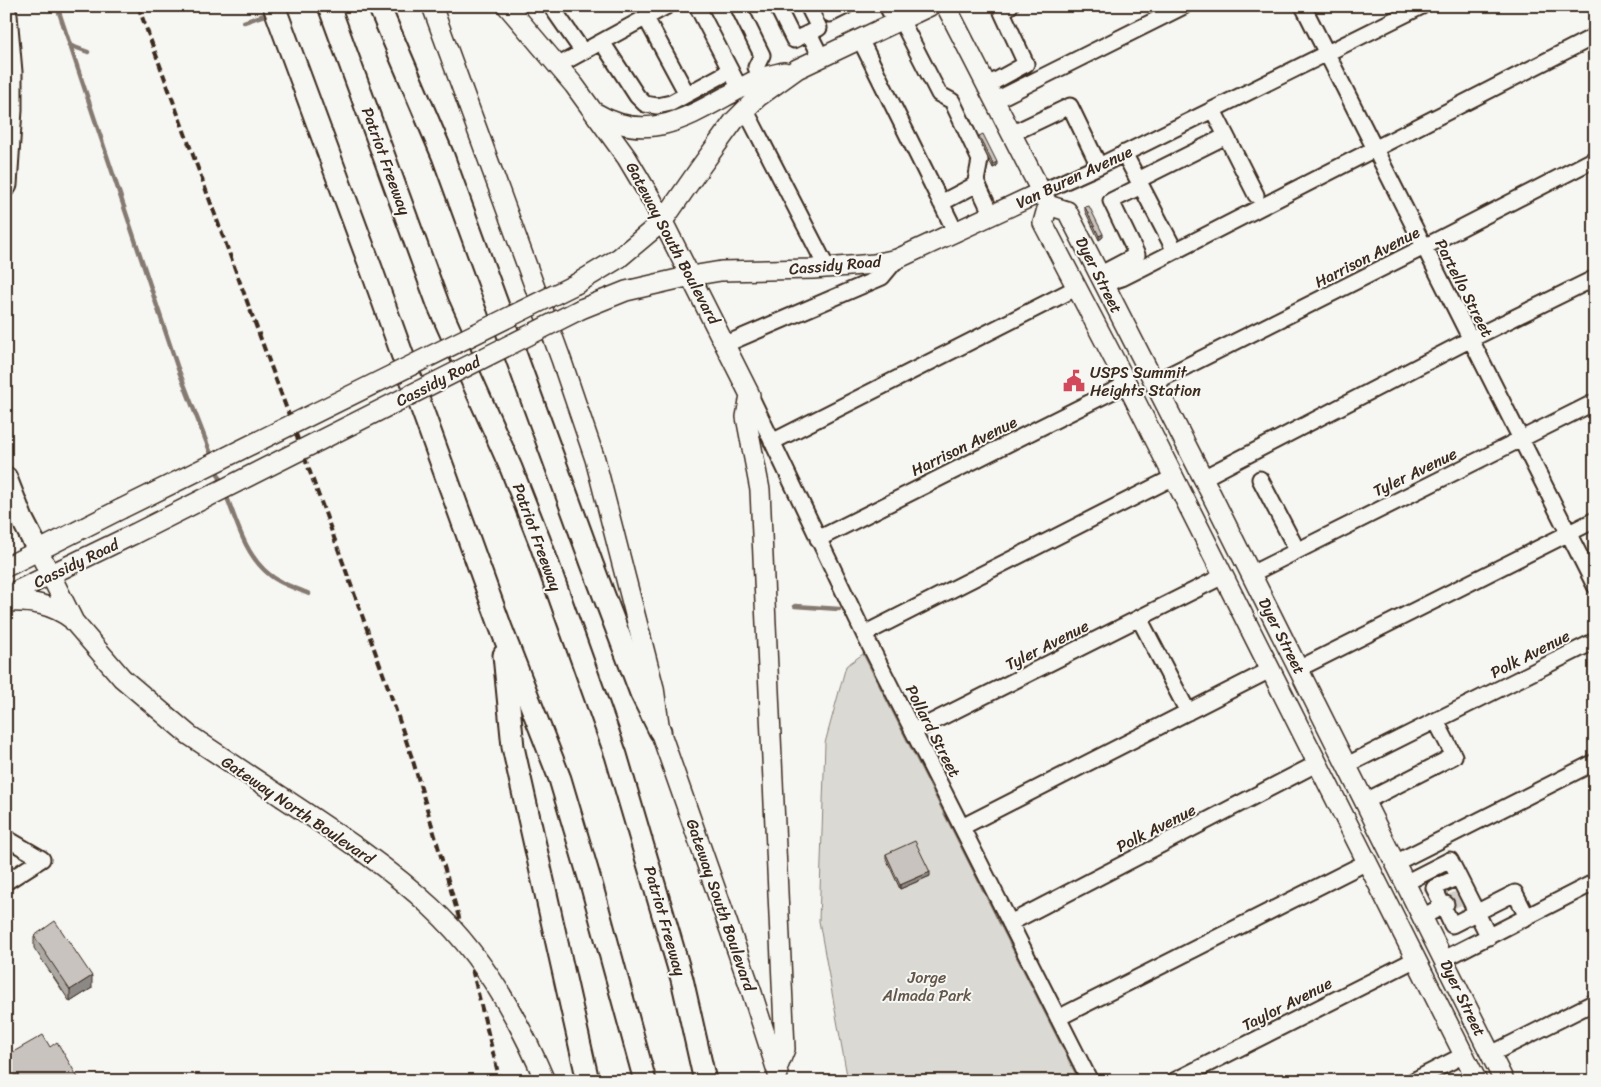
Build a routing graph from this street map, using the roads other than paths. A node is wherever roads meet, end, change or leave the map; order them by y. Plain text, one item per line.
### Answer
1 (274, 6) edge
2 (329, 6) edge
3 (378, 6) edge
4 (432, 6) edge
5 (506, 6) edge
6 (551, 6) edge
7 (667, 6) edge
8 (697, 6) edge
9 (738, 6) edge
10 (777, 6) edge
11 (808, 6) edge
12 (846, 6) edge
13 (930, 6) edge
14 (946, 6) edge
15 (1010, 6) edge
16 (1184, 6) edge
17 (1303, 6) edge
18 (1422, 6) edge
19 (830, 14) dead end
20 (6, 15) edge
21 (895, 16) edge
22 (646, 18) junction
23 (809, 33) junction
24 (1595, 36) edge
25 (860, 39) junction
26 (602, 42) junction
27 (583, 52) junction
28 (1328, 54) junction
29 (821, 58) junction
30 (558, 66) junction
31 (797, 69) junction
32 (730, 71) junction
33 (760, 78) junction
34 (740, 89) junction
35 (687, 94) junction
36 (990, 94) junction
37 (745, 110) junction
38 (1213, 110) junction
39 (594, 112) junction
40 (1011, 134) junction
41 (1226, 136) junction
42 (1376, 149) junction
43 (1124, 153) junction
44 (1595, 159) edge
45 (1099, 166) junction
46 (1140, 183) junction
47 (977, 184) junction
48 (6, 185) edge
49 (1256, 195) dead end
50 (1044, 198) junction
51 (941, 202) junction
52 (992, 215) junction
53 (663, 221) junction
54 (956, 233) junction
55 (1424, 247) junction
56 (1175, 251) junction
57 (898, 259) junction
58 (1140, 261) junction
59 (827, 268) junction
60 (691, 276) junction
61 (1595, 278) edge
62 (1102, 279) junction
63 (1076, 288) junction
64 (1470, 339) junction
65 (726, 344) junction
66 (1153, 383) junction
67 (1126, 384) junction
68 (750, 395) junction
69 (1595, 402) edge
70 (1521, 440) junction
71 (772, 442) junction
72 (1172, 475) junction
73 (6, 478) edge
74 (1203, 478) junction
75 (1260, 480) dead end
76 (1595, 520) edge
77 (1568, 533) junction
78 (818, 539) junction
79 (38, 550) junction
80 (1296, 550) junction
81 (6, 567) edge
82 (1251, 574) junction
83 (51, 575) junction
84 (1223, 576) junction
85 (1595, 586) edge
86 (6, 596) edge
87 (6, 602) edge
88 (1140, 618) junction
89 (74, 622) junction
90 (501, 628) junction
91 (864, 634) junction
92 (1595, 641) edge
93 (1298, 669) junction
94 (1270, 670) junction
95 (1188, 712) junction
96 (1436, 721) junction
97 (660, 731) junction
98 (914, 731) junction
99 (1595, 762) edge
100 (1318, 763) junction
101 (1347, 765) junction
102 (1368, 810) junction
103 (962, 827) junction
104 (6, 838) edge
105 (1440, 840) junction
106 (1450, 860) junction
107 (1367, 862) junction
108 (1395, 863) junction
109 (1426, 872) junction
110 (1458, 877) junction
111 (6, 882) edge
112 (1405, 883) junction
113 (1593, 887) edge
114 (1434, 888) junction
115 (1454, 901) junction
116 (1477, 913) junction
117 (1422, 917) junction
118 (1528, 917) junction
119 (1010, 923) junction
120 (1399, 925) junction
121 (1488, 936) junction
122 (1416, 958) junction
123 (1444, 959) junction
124 (1595, 1002) edge
125 (1058, 1018) junction
126 (1491, 1054) junction
127 (1464, 1055) junction
128 (778, 1075) edge
129 (545, 1081) edge
130 (588, 1081) edge
131 (645, 1081) edge
132 (705, 1081) edge
133 (1090, 1081) edge
134 (1174, 1081) edge
135 (1413, 1081) edge
136 (1478, 1081) edge
137 (1504, 1081) edge

1 - 90 highway
2 - 132 highway, Patriot Freeway
3 - 97 highway
4 - 97 main road, Gateway South Boulevard
5 - 30 main road, Gateway South Boulevard
6 - 27 street
7 - 22 street
8 - 32 street
9 - 33 street
10 - 23 street
11 - 23 street
12 - 19 street
13 - 21 main road
14 - 36 main road
15 - 36 street
16 - 36 street
17 - 28 street, Partello Street
18 - 28 street, Van Buren Avenue
20 - 48 highway
21 - 25 main road
21 - 47 street
22 - 26 street
22 - 35 street
23 - 29 street
24 - 42 street
25 - 29 main road
25 - 51 street
26 - 27 street
26 - 35 street
27 - 30 street
28 - 38 street, Van Buren Avenue
28 - 42 street, Partello Street
29 - 31 main road
30 - 39 main road, Gateway South Boulevard
31 - 33 main road
31 - 37 main road, Cassidy Road
32 - 34 street
32 - 35 street
33 - 34 main road
34 - 39 main road
36 - 40 main road
37 - 53 main road, Cassidy Road
37 - 59 street
38 - 41 street
38 - 43 street, Van Buren Avenue
39 - 53 main road, Gateway South Boulevard
40 - 45 street
40 - 50 main road
41 - 46 street
41 - 49 street
42 - 55 street, Partello Street
42 - 56 street
43 - 45 street, Van Buren Avenue
43 - 46 street
44 - 55 street, Harrison Avenue
45 - 50 street, Van Buren Avenue
46 - 56 street
46 - 58 street
47 - 51 street
47 - 52 street
50 - 52 main road, Van Buren Avenue
50 - 62 main road, Dyer Street
50 - 63 main road, Dyer Street
51 - 54 street
52 - 54 main road, Van Buren Avenue
53 - 60 main road, Gateway South Boulevard
53 - 79 main road, Cassidy Road, bridge
54 - 57 main road, Van Buren Avenue
55 - 64 street, Partello Street
55 - 66 street, Harrison Avenue
56 - 58 street
57 - 59 main road, Cassidy Road
57 - 65 street, Van Buren Avenue
58 - 62 street
59 - 60 main road, Cassidy Road
60 - 65 main road, Gateway South Boulevard
60 - 83 main road, Cassidy Road, bridge
61 - 64 street
62 - 66 main road, Dyer Street
63 - 67 main road, Dyer Street
63 - 71 street
64 - 70 street, Partello Street
64 - 74 street
65 - 68 main road, Gateway South Boulevard
66 - 74 main road, Dyer Street
67 - 72 main road, Dyer Street
67 - 78 street, Harrison Avenue
68 - 71 street, Pollard Street
68 - 128 main road
69 - 70 street, Tyler Avenue
70 - 77 street, Partello Street
70 - 80 street, Tyler Avenue
71 - 78 street, Pollard Street
72 - 82 main road
72 - 84 main road, Dyer Street
72 - 91 street
73 - 79 highway
74 - 82 main road, Dyer Street
75 - 80 street
76 - 77 street
77 - 85 street, Partello Street
77 - 93 street
78 - 91 street, Pollard Street
79 - 81 main road, Cassidy Road
79 - 83 main road, Gateway North Boulevard
80 - 82 street, Tyler Avenue
82 - 93 main road, Dyer Street
83 - 86 main road, Cassidy Road
83 - 89 main road, Gateway North Boulevard
84 - 88 street, Tyler Avenue
84 - 94 main road, Dyer Street
87 - 89 main road
88 - 95 street
88 - 98 street, Tyler Avenue
89 - 129 main road, Gateway North Boulevard, bridge
90 - 130 highway
90 - 131 highway
91 - 98 street, Pollard Street
92 - 96 street, Polk Avenue
93 - 101 main road, Dyer Street
94 - 95 street
94 - 100 main road, Dyer Street
95 - 103 street
96 - 101 street, Polk Avenue
96 - 102 street
97 - 128 main road, Gateway South Boulevard
98 - 103 street, Pollard Street
99 - 105 street
100 - 102 main road
100 - 107 main road, Dyer Street
100 - 119 street, Polk Avenue
101 - 102 main road, Dyer Street
102 - 108 main road, Dyer Street
103 - 119 street, Pollard Street
104 - 111 street
105 - 106 street
105 - 108 street
106 - 109 street
106 - 110 street
107 - 120 main road, Dyer Street
107 - 125 street
108 - 112 main road, Dyer Street
109 - 112 street
109 - 114 street
110 - 114 street
110 - 115 street
112 - 117 main road, Dyer Street
113 - 118 street
114 - 115 street
115 - 116 street
115 - 116 street
115 - 117 street
116 - 118 street
116 - 121 street
117 - 123 main road, Dyer Street
118 - 121 street
119 - 125 street, Pollard Street
120 - 122 main road, Dyer Street
120 - 123 main road
121 - 123 street
122 - 127 main road, Dyer Street
122 - 134 street, Taylor Avenue
123 - 126 main road, Dyer Street
124 - 126 street
125 - 133 street, Pollard Street
126 - 137 main road, Dyer Street
127 - 135 street
127 - 136 main road, Dyer Street

